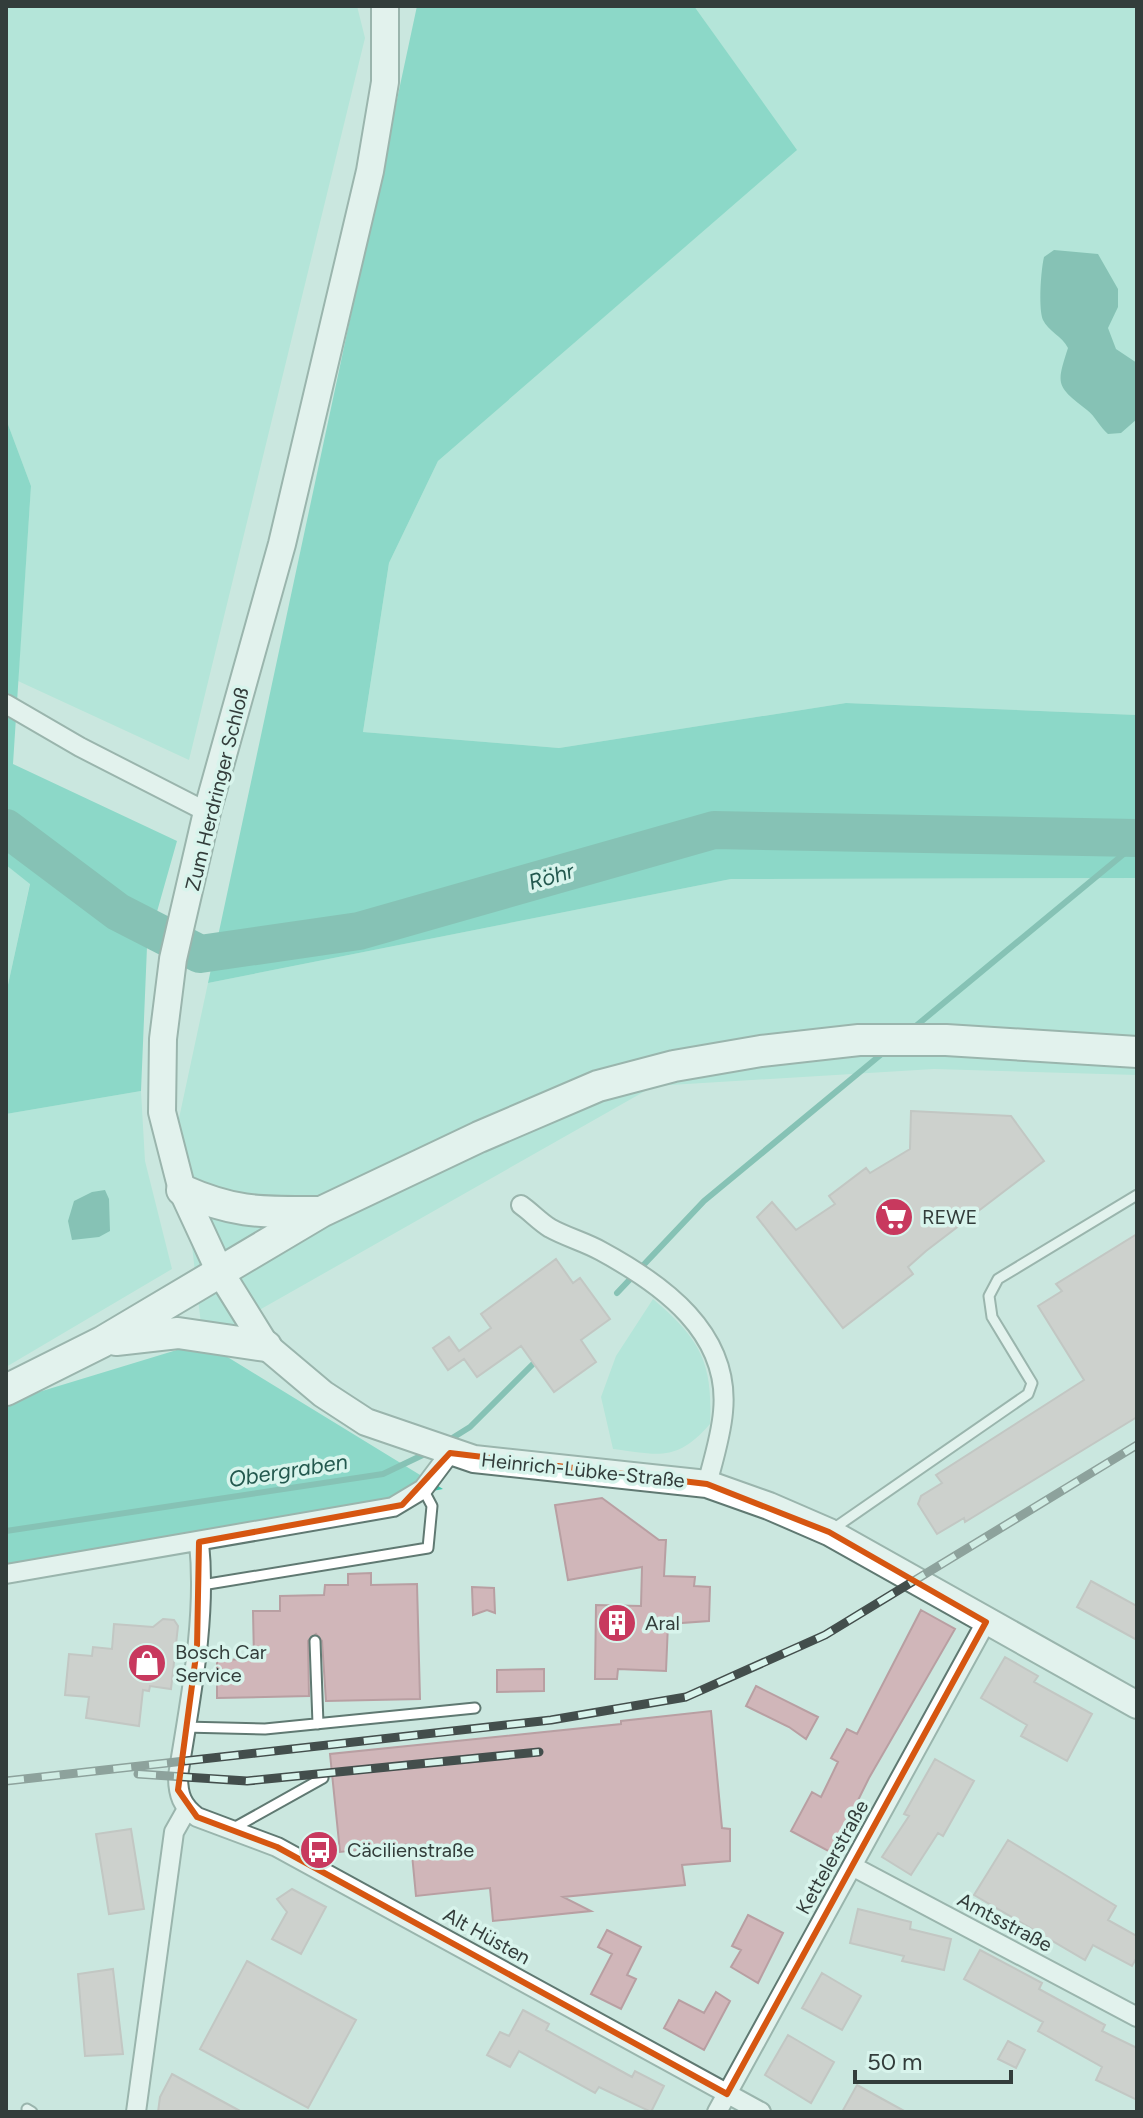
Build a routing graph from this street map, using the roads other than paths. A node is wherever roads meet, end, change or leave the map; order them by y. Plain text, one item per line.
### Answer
1 (385, 6) edge
2 (6, 704) edge
3 (207, 812) junction
4 (1137, 1052) edge
5 (182, 1190) junction
6 (1137, 1195) edge
7 (521, 1205) dead end
8 (321, 1212) junction
9 (220, 1272) junction
10 (102, 1342) junction
11 (266, 1346) junction
12 (6, 1390) edge
13 (450, 1453) junction
14 (707, 1484) junction
15 (423, 1489) junction
16 (829, 1532) junction
17 (199, 1542) junction
18 (6, 1574) edge
19 (202, 1585) junction
20 (986, 1622) junction
21 (315, 1641) dead end
22 (1137, 1705) edge
23 (475, 1708) dead end
24 (318, 1724) junction
25 (184, 1727) junction
26 (323, 1778) dead end
27 (187, 1809) junction
28 (232, 1829) junction
29 (852, 1866) junction
30 (1137, 2017) edge
31 (727, 2094) junction
32 (136, 2112) edge
33 (717, 2112) edge
34 (761, 2112) edge

1 - 3 street, Zum Herdringer Schloß
2 - 3 street
3 - 5 street, Zum Herdringer Schloß
4 - 8 main road
5 - 8 main road
5 - 9 street, Zum Herdringer Schloß
6 - 16 lane
7 - 14 street
8 - 9 main road
9 - 10 main road
9 - 11 street, Zum Herdringer Schloß
10 - 11 main road
10 - 12 main road
11 - 13 street, Zum Herdringer Schloß
13 - 14 street, Heinrich-Lübke-Straße
13 - 15 street
14 - 16 street, Heinrich-Lübke-Straße
15 - 17 street
15 - 19 lane
16 - 20 street, Heinrich-Lübke-Straße
17 - 18 street
17 - 19 street
19 - 25 street
20 - 22 street, Heinrich-Lübke-Straße
20 - 29 street, Kettelerstraße
21 - 24 lane
23 - 24 lane
24 - 25 lane
25 - 27 street
26 - 28 lane
27 - 28 street, Alt Hüsten
27 - 32 street
28 - 31 street, Alt Hüsten
29 - 30 street, Amtsstraße
29 - 31 street, Kettelerstraße
31 - 33 street, Kettelerstraße
31 - 34 street, Alt Hüsten

